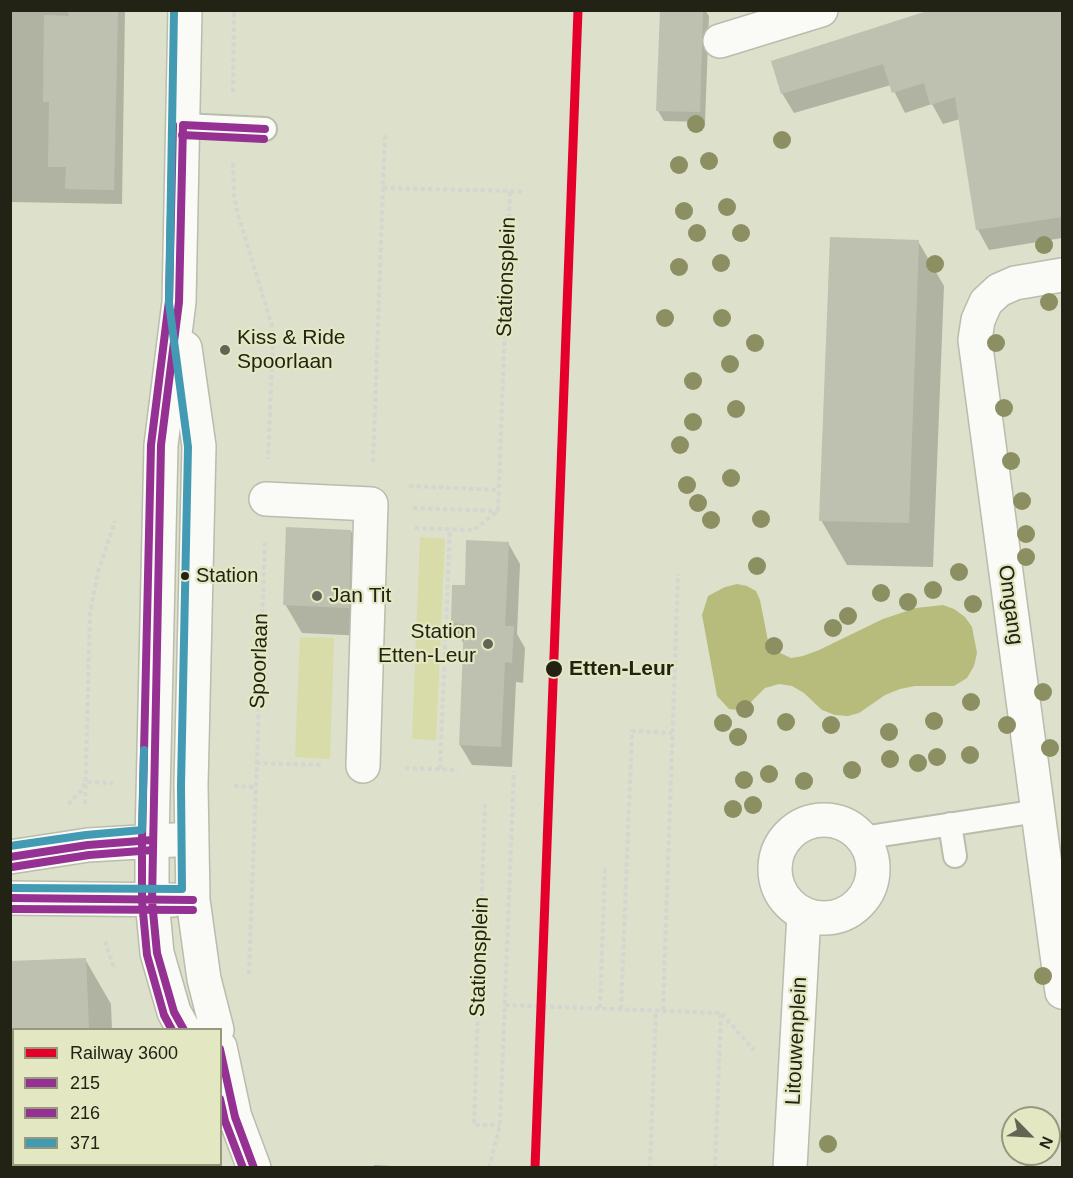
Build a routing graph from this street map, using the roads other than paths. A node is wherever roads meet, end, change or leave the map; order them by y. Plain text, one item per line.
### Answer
1 (185, 10) edge
2 (821, 10) edge
3 (720, 41) dead end
4 (183, 125) junction
5 (265, 129) dead end
6 (1062, 275) edge
7 (179, 302) junction
8 (266, 500) road end
9 (378, 767) road end
10 (1038, 811) junction
11 (950, 824) junction
12 (862, 838) junction
13 (152, 840) junction
14 (191, 841) junction
15 (955, 856) dead end
16 (10, 857) edge
17 (10, 898) edge
18 (193, 900) junction
19 (152, 901) junction
20 (804, 914) junction
21 (1062, 992) edge
22 (183, 1028) edge
23 (217, 1028) edge
24 (222, 1062) edge
25 (228, 1105) edge
26 (254, 1167) edge
27 (790, 1167) edge

1 - 4 street
2 - 3 street
4 - 5 lane
4 - 7 street
6 - 10 street, Omgang
7 - 13 street
7 - 14 street
8 - 9 street
10 - 11 lane
10 - 21 street, Omgang
11 - 12 lane
11 - 15 lane
12 - 20 street
12 - 20 street
13 - 14 street
13 - 16 street
13 - 19 street
14 - 18 street
17 - 19 street
18 - 19 street
18 - 23 street
19 - 22 street
20 - 27 street, Litouwenplein
24 - 25 street
25 - 26 street

